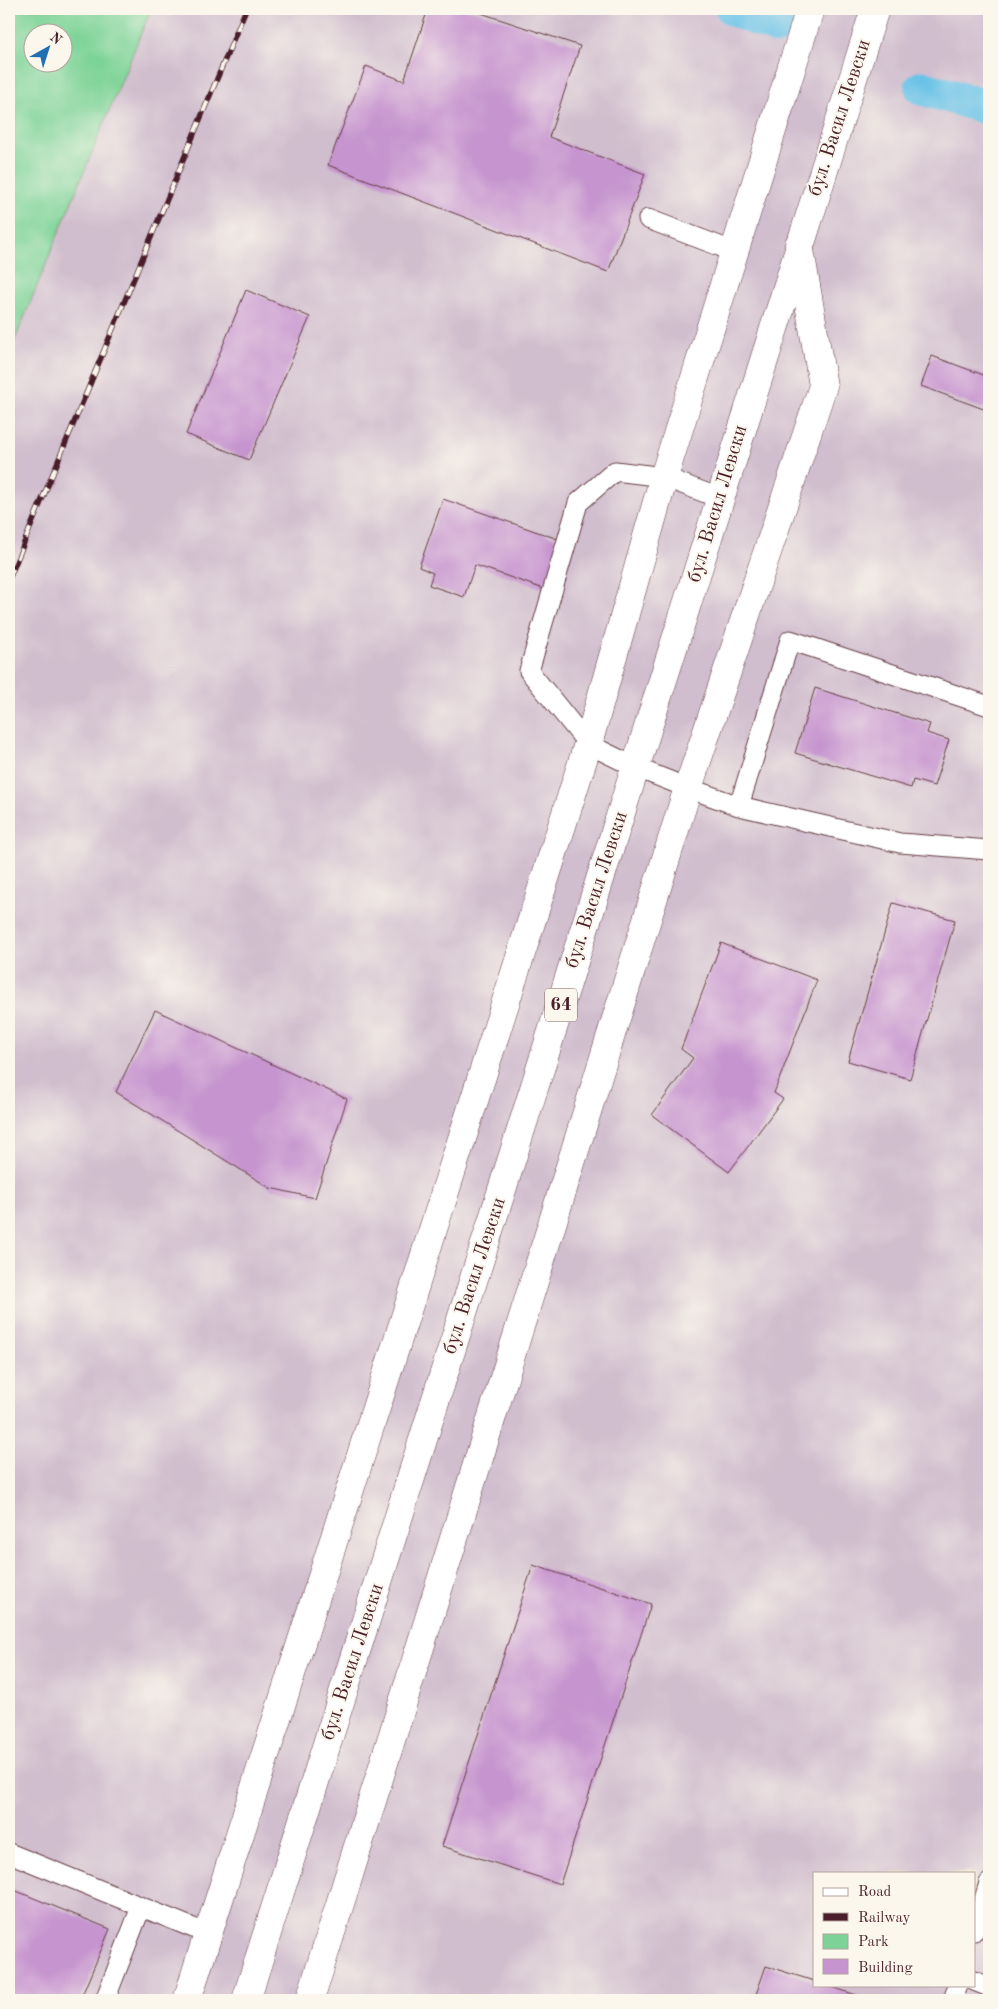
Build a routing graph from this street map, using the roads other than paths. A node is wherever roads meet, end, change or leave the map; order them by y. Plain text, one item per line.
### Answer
1 (810, 9) edge
2 (875, 9) edge
3 (648, 219) dead end
4 (800, 244) junction
5 (735, 252) junction
6 (664, 477) junction
7 (719, 498) junction
8 (989, 706) edge
9 (588, 744) junction
10 (637, 768) junction
11 (688, 788) junction
12 (739, 806) junction
13 (989, 850) edge
14 (9, 1853) edge
15 (989, 1883) edge
16 (141, 1907) junction
17 (976, 1925) edge
18 (208, 1934) junction
19 (976, 1982) edge
20 (958, 1986) edge
21 (989, 1987) edge
22 (105, 2000) edge
23 (187, 2000) edge
24 (246, 2000) edge
25 (310, 2000) edge
26 (953, 2000) edge

1 - 5 main road
2 - 4 main road, бул. Васил Левски / 64
3 - 5 lane
4 - 7 main road, бул. Васил Левски / 64
4 - 11 main road
5 - 6 main road
6 - 7 lane
6 - 9 main road
6 - 9 lane
7 - 10 main road, бул. Васил Левски / 64
8 - 12 lane
9 - 10 lane
9 - 18 main road
10 - 11 lane
10 - 24 main road, бул. Васил Левски / 64
11 - 12 lane
11 - 25 main road
12 - 13 lane
14 - 16 lane
15 - 17 lane
16 - 18 lane
16 - 22 lane
18 - 23 main road
19 - 21 lane
20 - 26 lane

